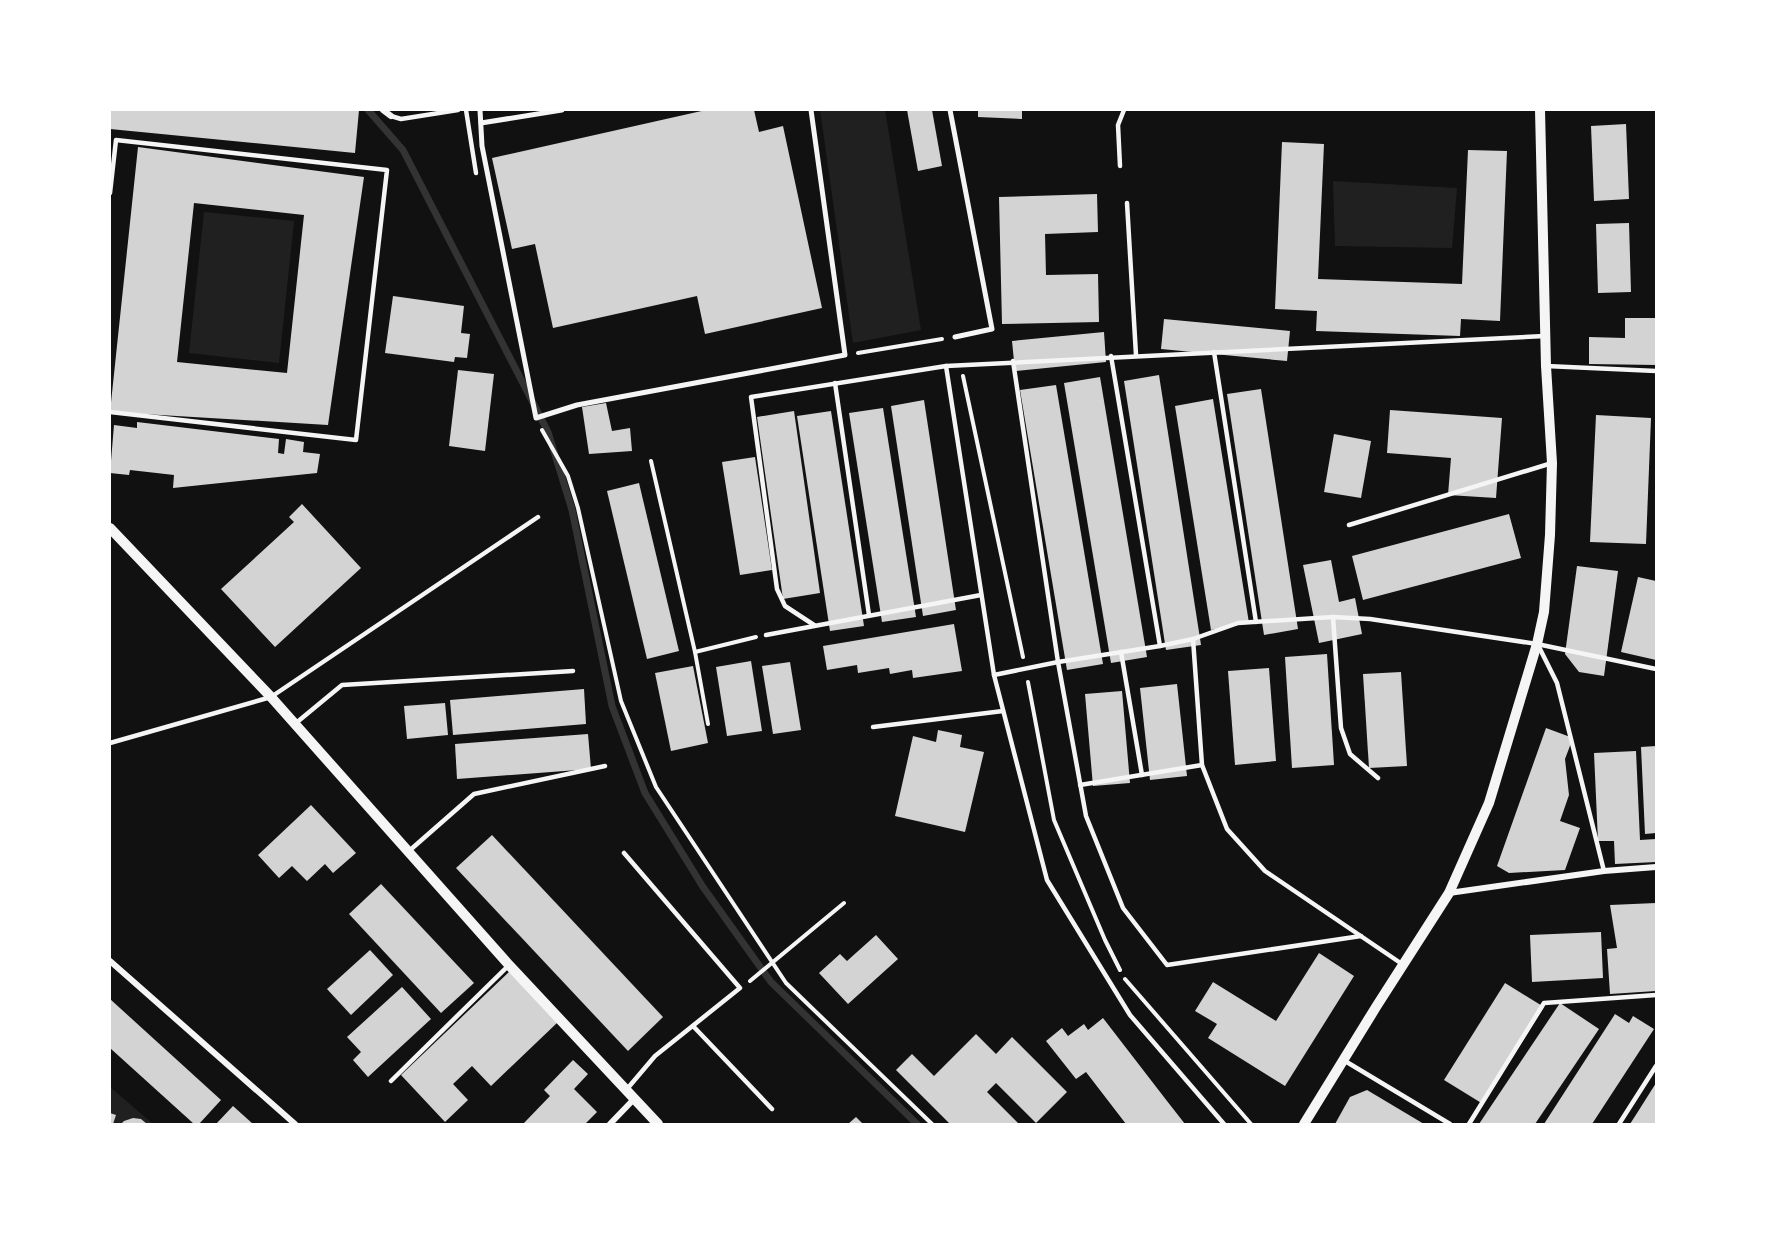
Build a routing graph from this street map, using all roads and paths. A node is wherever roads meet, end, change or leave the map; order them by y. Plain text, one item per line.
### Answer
1 (383, 110) edge
2 (458, 110) edge
3 (466, 110) edge
4 (480, 110) edge
5 (562, 110) edge
6 (811, 110) edge
7 (950, 110) edge
8 (1124, 110) edge
9 (1540, 110) edge
10 (391, 116) joint
11 (481, 123) junction
12 (1120, 166) dead end
13 (476, 173) dead end
14 (110, 193) edge
15 (1127, 203) dead end
16 (1545, 336) junction
17 (955, 337) joint
18 (1214, 352) junction
19 (845, 355) junction
20 (1136, 355) junction
21 (1111, 356) junction
22 (1013, 361) junction
23 (946, 366) junction
24 (1546, 366) junction
25 (1656, 371) edge
26 (962, 372) dead end
27 (835, 383) junction
28 (110, 412) edge
29 (536, 418) junction
30 (651, 461) dead end
31 (1552, 463) junction
32 (538, 517) dead end
33 (1349, 525) dead end
34 (110, 528) edge
35 (981, 595) junction
36 (869, 615) junction
37 (1333, 617) junction
38 (1256, 622) junction
39 (814, 626) junction
40 (766, 635) joint
41 (1193, 639) junction
42 (1538, 644) junction
43 (1160, 646) junction
44 (695, 652) junction
45 (1121, 652) junction
46 (1023, 659) dead end
47 (1058, 662) junction
48 (1656, 669) edge
49 (573, 670) dead end
50 (1026, 671) dead end
51 (994, 675) junction
52 (271, 697) junction
53 (1003, 711) junction
54 (708, 724) dead end
55 (295, 725) junction
56 (873, 726) dead end
57 (110, 743) edge
58 (1202, 765) junction
59 (604, 766) dead end
60 (1142, 775) junction
61 (1378, 778) dead end
62 (1080, 785) junction
63 (408, 852) junction
64 (624, 853) dead end
65 (1656, 867) edge
66 (1604, 871) junction
67 (1449, 893) junction
68 (844, 903) dead end
69 (1361, 936) junction
70 (110, 961) edge
71 (773, 964) junction
72 (509, 965) junction
73 (1403, 965) junction
74 (740, 988) junction
75 (1656, 995) edge
76 (693, 1026) junction
77 (1344, 1060) junction
78 (1656, 1066) edge
79 (1654, 1076) edge
80 (391, 1081) dead end
81 (627, 1089) junction
82 (635, 1098) junction
83 (772, 1109) dead end
84 (295, 1125) edge
85 (610, 1125) edge
86 (658, 1125) edge
87 (933, 1125) edge
88 (1224, 1125) edge
89 (1251, 1125) edge
90 (1304, 1125) edge
91 (1450, 1125) edge
92 (1469, 1125) edge
93 (1619, 1125) edge

1 - 10 street
2 - 10 lane
3 - 13 lane
4 - 11 street
5 - 11 street
6 - 19 street
7 - 17 street
8 - 12 lane
9 - 16 street
11 - 29 street
14 - 28 lane
15 - 20 lane
16 - 18 lane
16 - 24 street
17 - 19 path
18 - 20 lane
18 - 38 lane
19 - 29 street
20 - 21 lane
21 - 22 lane
21 - 43 lane
22 - 23 lane
22 - 47 lane
23 - 27 lane
23 - 35 lane
24 - 25 lane
24 - 31 street
26 - 46 path
27 - 36 lane
27 - 39 lane
29 - 71 path
30 - 44 path
31 - 33 lane
31 - 42 street
32 - 52 lane
34 - 52 street
35 - 36 lane
35 - 51 lane
36 - 39 lane
37 - 38 lane
37 - 42 lane
37 - 61 lane
38 - 41 lane
39 - 40 lane
40 - 44 path
41 - 43 lane
41 - 58 lane
42 - 48 lane
42 - 66 lane
42 - 67 street
43 - 45 lane
44 - 54 path
45 - 47 lane
45 - 60 lane
47 - 51 lane
47 - 62 lane
49 - 55 lane
50 - 89 path
51 - 53 lane
52 - 55 street
52 - 57 lane
53 - 56 lane
53 - 88 lane
55 - 63 street
58 - 60 lane
58 - 69 lane
59 - 63 lane
60 - 62 lane
62 - 69 lane
63 - 72 street
64 - 74 lane
65 - 66 street
66 - 67 street
67 - 73 street
68 - 71 path
69 - 73 lane
70 - 84 street
71 - 74 path
71 - 87 path
72 - 80 lane
72 - 81 street
73 - 77 street
74 - 76 lane
75 - 92 lane
76 - 81 lane
76 - 83 lane
77 - 90 street
77 - 91 lane
78 - 79 lane
79 - 93 lane
81 - 82 street
82 - 85 street
82 - 86 street

